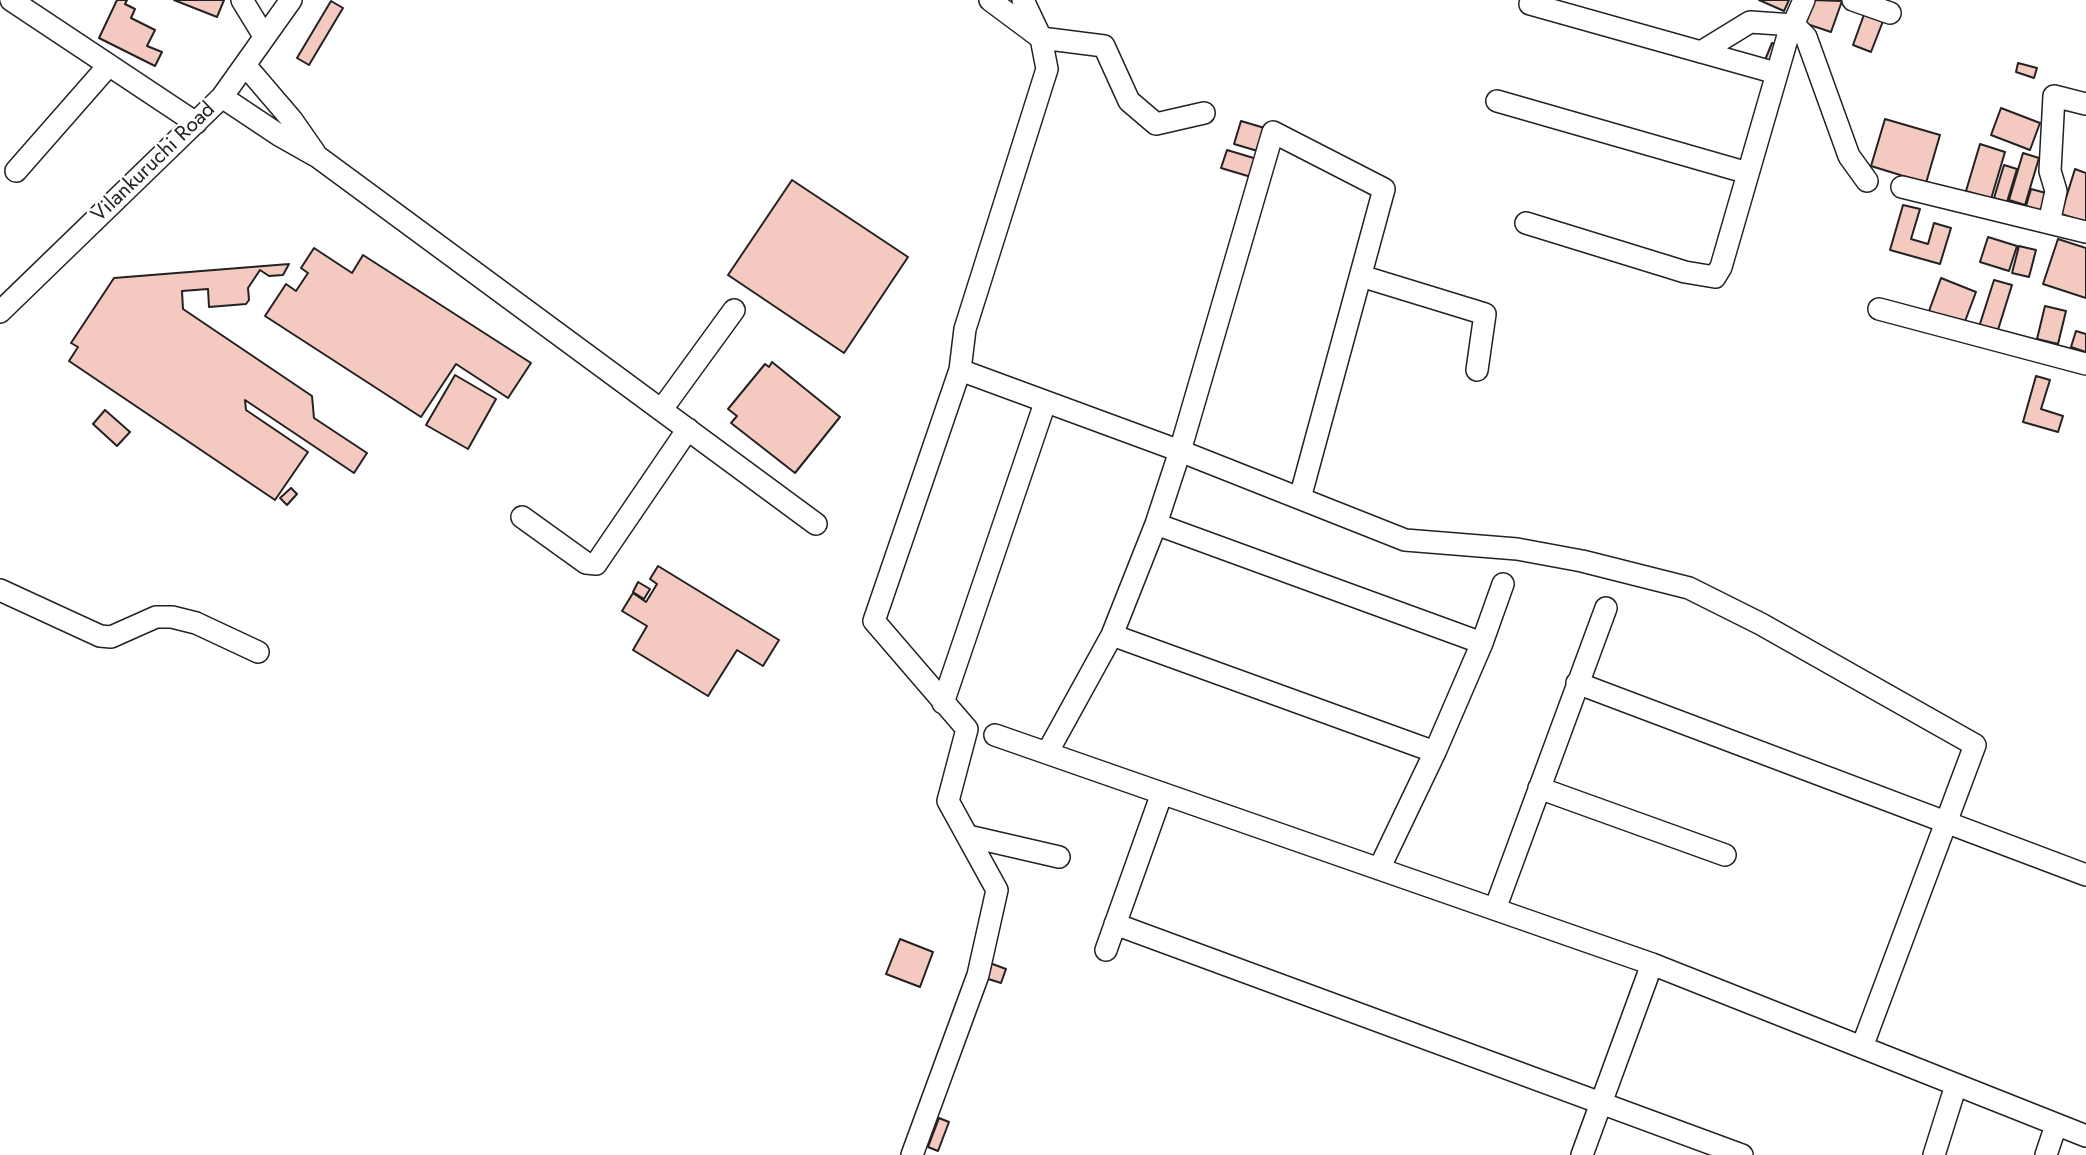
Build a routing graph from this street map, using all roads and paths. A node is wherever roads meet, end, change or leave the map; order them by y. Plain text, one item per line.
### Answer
1 (10, 0) edge
2 (242, 0) edge
3 (290, 0) edge
4 (990, 0) edge
5 (1023, 0) edge
6 (1804, 0) edge
7 (1853, 0) edge
8 (1530, 4) dead end
9 (1890, 13) dead end
10 (1794, 25) junction
11 (264, 36) junction
12 (1041, 38) junction
13 (1701, 52) junction
14 (109, 65) junction
15 (244, 65) junction
16 (1776, 73) junction
17 (222, 97) junction
18 (1497, 101) dead end
19 (2086, 104) edge
20 (1204, 113) dead end
21 (196, 122) junction
22 (318, 157) junction
23 (16, 170) dead end
24 (1748, 173) junction
25 (1867, 181) dead end
26 (1902, 187) dead end
27 (1526, 223) dead end
28 (2049, 223) junction
29 (2086, 232) edge
30 (1360, 276) junction
31 (1, 309) edge
32 (1879, 309) dead end
33 (734, 310) dead end
34 (2086, 364) edge
35 (960, 370) junction
36 (1477, 370) dead end
37 (1045, 403) junction
38 (662, 409) junction
39 (688, 429) junction
40 (1180, 451) junction
41 (1300, 498) junction
42 (522, 517) dead end
43 (817, 524) dead end
44 (1156, 524) junction
45 (1503, 584) dead end
46 (0, 590) edge
47 (1606, 608) dead end
48 (1112, 635) junction
49 (1482, 643) junction
50 (258, 652) dead end
51 (1577, 683) junction
52 (943, 703) junction
53 (995, 735) dead end
54 (1435, 752) junction
55 (1047, 753) junction
56 (1539, 788) junction
57 (1162, 793) junction
58 (1946, 822) junction
59 (968, 836) junction
60 (1724, 855) dead end
61 (1059, 858) dead end
62 (1379, 869) junction
63 (2086, 875) edge
64 (1495, 909) junction
65 (1115, 924) junction
66 (1106, 950) dead end
67 (1653, 964) junction
68 (1862, 1047) junction
69 (1956, 1085) junction
70 (1601, 1103) junction
71 (2056, 1125) junction
72 (2086, 1136) edge
73 (912, 1155) edge
74 (1582, 1155) edge
75 (1742, 1155) edge
76 (1934, 1155) edge
77 (2046, 1155) edge

1 - 14 street
2 - 11 street
3 - 11 street, Vilankuruchi Road
4 - 12 street
5 - 12 street
6 - 10 street
7 - 9 street
8 - 13 street
10 - 13 street
10 - 16 street
10 - 25 street
11 - 15 street, Vilankuruchi Road
12 - 20 street
12 - 35 street
13 - 16 street
14 - 21 street
14 - 23 street
15 - 17 street, Vilankuruchi Road
15 - 22 street
16 - 24 street
17 - 21 street, Vilankuruchi Road
17 - 22 street
18 - 24 street
19 - 28 street
21 - 31 street, Vilankuruchi Road
22 - 38 street
24 - 27 street
26 - 28 street
28 - 29 street
30 - 36 street
30 - 40 street
30 - 41 street
32 - 34 street
33 - 38 street
35 - 37 street
35 - 52 street
37 - 40 street
37 - 52 street
38 - 39 street
39 - 42 street
39 - 43 street
40 - 41 street
40 - 44 street
41 - 58 street
44 - 48 street
44 - 49 street
45 - 49 street
46 - 50 street
47 - 51 street
48 - 54 street
48 - 55 street
49 - 54 street
51 - 56 street
51 - 58 street
52 - 59 street
53 - 55 street
54 - 62 street
55 - 57 street
56 - 60 street
56 - 64 street
57 - 62 street
57 - 65 street
58 - 63 street
58 - 68 street
59 - 61 street
59 - 73 street
62 - 64 street
64 - 67 street
65 - 66 street
65 - 70 street
67 - 68 street
67 - 70 street
68 - 69 street
69 - 71 street
69 - 76 street
70 - 74 street
70 - 75 street
71 - 72 street
71 - 77 street

